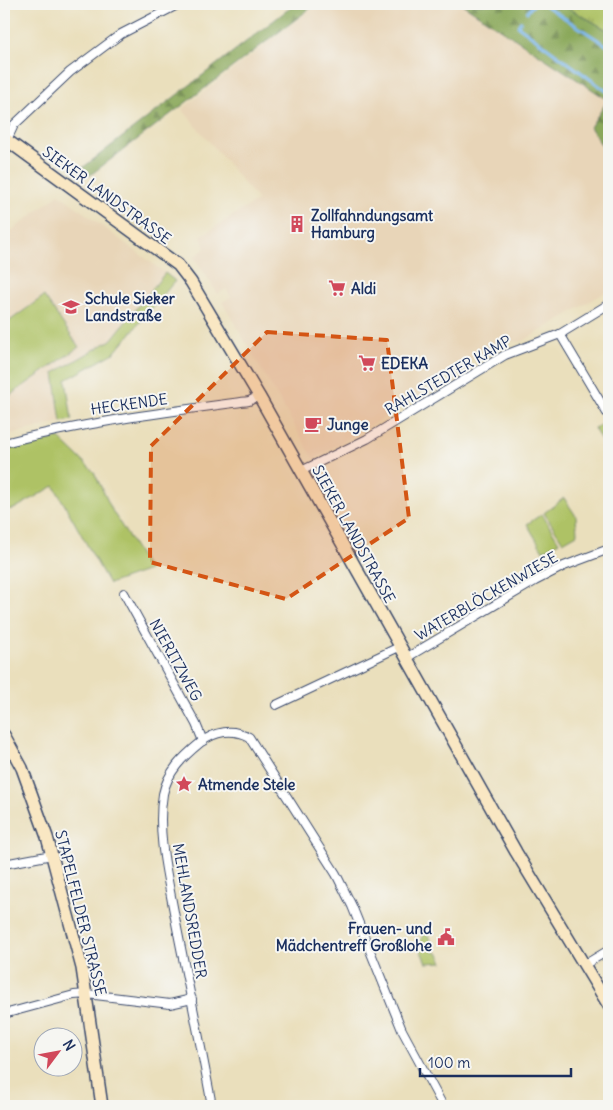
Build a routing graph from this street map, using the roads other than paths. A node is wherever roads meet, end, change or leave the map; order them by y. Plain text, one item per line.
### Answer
1 (179, 4) edge
2 (5, 139) edge
3 (609, 304) edge
4 (560, 334) junction
5 (260, 396) junction
6 (609, 412) edge
7 (4, 443) edge
8 (301, 471) junction
9 (609, 548) edge
10 (124, 593) dead end
11 (399, 647) junction
12 (406, 658) junction
13 (276, 705) dead end
14 (4, 735) edge
15 (203, 741) junction
16 (52, 855) junction
17 (4, 864) edge
18 (609, 950) edge
19 (584, 965) junction
20 (87, 994) junction
21 (192, 999) junction
22 (609, 1006) edge
23 (4, 1014) edge
24 (102, 1106) edge
25 (212, 1106) edge
26 (444, 1106) edge

1 - 2 street
2 - 5 main road, SIEKER LANDSTRASSE
3 - 4 street, RAHLSTEDTER KAMP
4 - 6 street
4 - 8 street, RAHLSTEDTER KAMP
5 - 7 street, HECKENDE
5 - 8 main road, SIEKER LANDSTRASSE
8 - 11 main road, SIEKER LANDSTRASSE
9 - 12 street, WATERBLÖCKENWIESE
10 - 15 street, NIERITZWEG
11 - 12 main road, SIEKER LANDSTRASSE
11 - 13 street
12 - 19 main road, SIEKER LANDSTRASSE
14 - 16 main road, STAPELFELDER STRASSE
15 - 21 street, MEHLANDSREDDER
15 - 26 street, MEHLANDSREDDER
16 - 17 street
16 - 20 main road, STAPELFELDER STRASSE
18 - 19 street
19 - 22 main road, SIEKER LANDSTRASSE
20 - 21 street, MEHLANDSREDDER
20 - 23 street, MEHLANDSREDDER
20 - 24 main road, STAPELFELDER STRASSE
21 - 25 street, MEHLANDSREDDER

